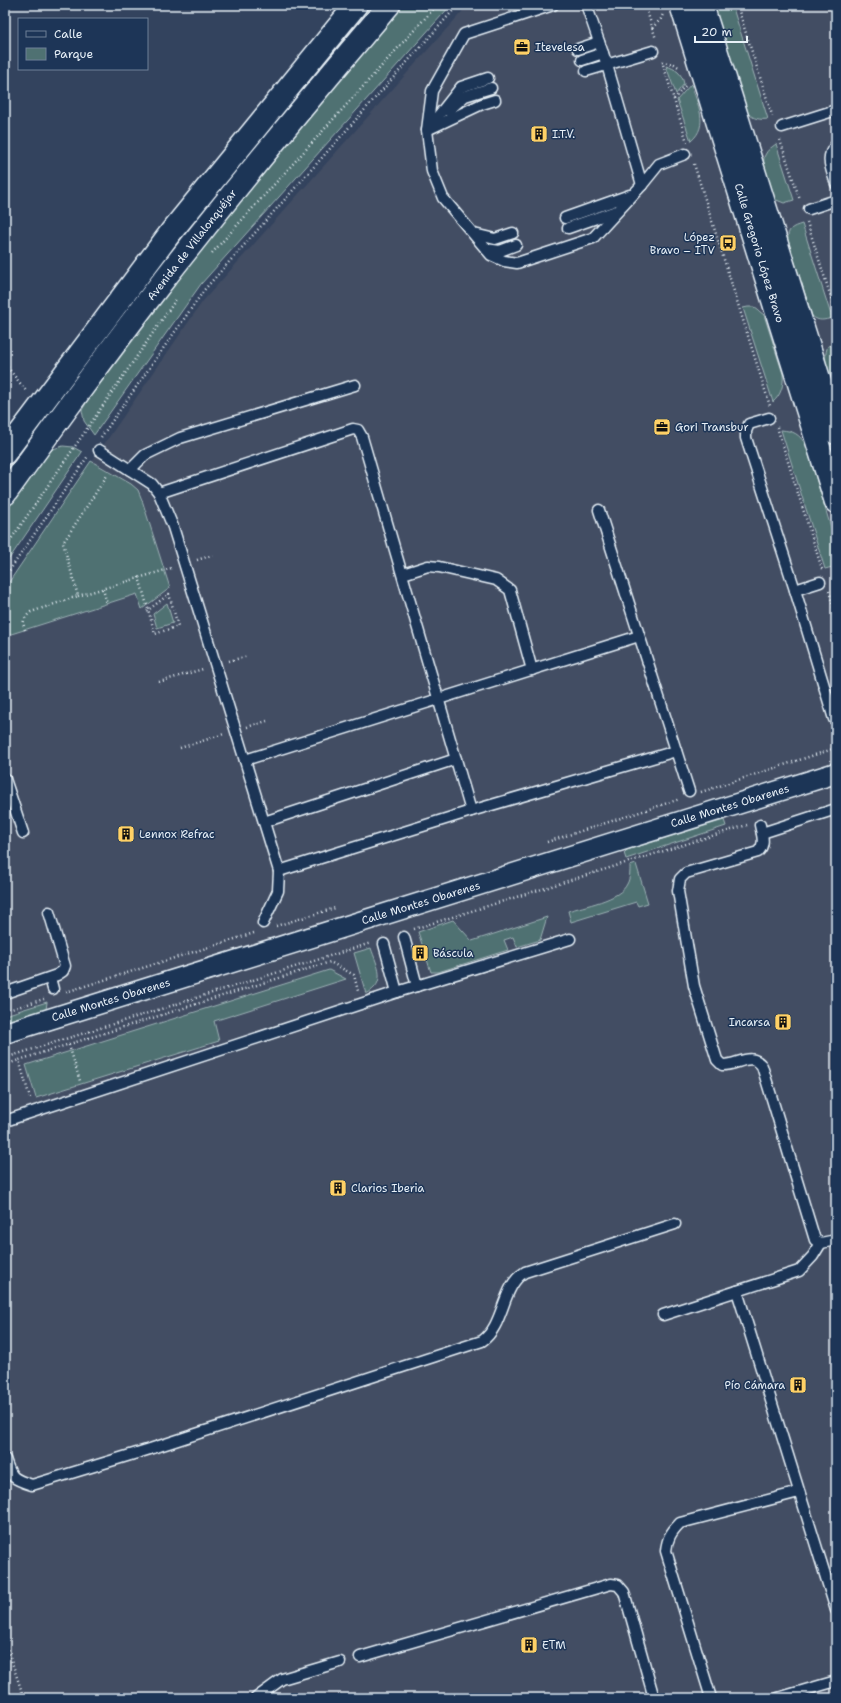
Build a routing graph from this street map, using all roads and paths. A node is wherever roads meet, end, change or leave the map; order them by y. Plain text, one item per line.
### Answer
1 (356, 5) edge
2 (389, 5) edge
3 (437, 5) edge
4 (458, 5) edge
5 (553, 5) edge
6 (585, 5) edge
7 (645, 5) edge
8 (702, 5) edge
9 (737, 5) edge
10 (672, 7) edge
11 (652, 28) junction
12 (599, 42) junction
13 (578, 49) dead end
14 (656, 49) junction
15 (603, 53) junction
16 (582, 60) dead end
17 (662, 62) junction
18 (607, 65) junction
19 (682, 70) dead end
20 (586, 71) dead end
21 (686, 80) dead end
22 (490, 83) dead end
23 (674, 99) junction
24 (495, 100) dead end
25 (836, 110) edge
26 (778, 128) junction
27 (427, 130) junction
28 (836, 145) edge
29 (689, 153) junction
30 (836, 184) edge
31 (642, 185) junction
32 (632, 195) junction
33 (836, 200) edge
34 (618, 210) junction
35 (805, 210) junction
36 (513, 233) dead end
37 (474, 234) junction
38 (516, 245) dead end
39 (486, 249) junction
40 (211, 255) dead end
41 (180, 293) dead end
42 (836, 313) edge
43 (5, 364) edge
44 (355, 385) dead end
45 (39, 406) junction
46 (772, 417) junction
47 (836, 432) edge
48 (96, 447) junction
49 (5, 453) edge
50 (130, 470) junction
51 (108, 474) dead end
52 (159, 493) junction
53 (5, 494) edge
54 (836, 502) edge
55 (599, 510) dead end
56 (5, 548) edge
57 (216, 554) dead end
58 (185, 564) junction
59 (403, 574) junction
60 (5, 577) edge
61 (139, 577) junction
62 (823, 581) junction
63 (103, 589) junction
64 (795, 590) junction
65 (78, 596) junction
66 (107, 604) dead end
67 (147, 611) junction
68 (836, 617) edge
69 (25, 630) dead end
70 (639, 636) junction
71 (532, 670) junction
72 (439, 700) junction
73 (834, 719) dead end
74 (836, 748) edge
75 (676, 751) junction
76 (456, 759) junction
77 (245, 760) junction
78 (836, 773) edge
79 (5, 780) edge
80 (690, 794) junction
81 (836, 809) edge
82 (471, 811) junction
83 (264, 822) junction
84 (758, 827) junction
85 (23, 833) dead end
86 (539, 844) dead end
87 (279, 871) junction
88 (339, 907) dead end
89 (49, 912) dead end
90 (273, 927) dead end
91 (260, 928) joint
92 (406, 934) joint
93 (570, 939) dead end
94 (379, 943) joint
95 (50, 978) junction
96 (417, 986) junction
97 (5, 992) edge
98 (397, 992) junction
99 (55, 993) junction
100 (362, 1004) junction
101 (5, 1011) edge
102 (5, 1033) edge
103 (69, 1045) junction
104 (5, 1058) edge
105 (19, 1060) junction
106 (5, 1065) edge
107 (84, 1080) dead end
108 (34, 1111) junction
109 (5, 1121) edge
110 (675, 1224) dead end
111 (836, 1240) edge
112 (821, 1243) junction
113 (737, 1291) junction
114 (663, 1315) dead end
115 (5, 1460) edge
116 (799, 1492) junction
117 (836, 1610) edge
118 (5, 1642) edge
119 (360, 1657) dead end
120 (340, 1662) dead end
121 (836, 1681) edge
122 (24, 1698) edge
123 (256, 1698) edge
124 (654, 1698) edge
125 (712, 1698) edge
126 (778, 1698) edge

1 - 45 street
2 - 53 street, Avenida de Villalonquéjar
3 - 40 path
4 - 48 path
5 - 27 lane
6 - 12 lane
7 - 11 path
8 - 47 street, Calle Gregorio López Bravo
9 - 26 path
10 - 11 path
10 - 54 street, Calle Gregorio López Bravo
11 - 14 path
12 - 13 lane
12 - 15 lane
14 - 17 path
14 - 18 lane
15 - 16 lane
15 - 18 lane
17 - 19 path
17 - 23 path
18 - 20 lane
18 - 31 lane
21 - 23 path
22 - 27 lane
23 - 29 path
24 - 27 lane
25 - 26 lane
26 - 35 path
27 - 37 lane
28 - 30 lane
29 - 31 lane
29 - 46 path
31 - 32 lane
32 - 34 lane
32 - 34 lane
33 - 35 lane
34 - 39 lane
35 - 42 path
36 - 37 lane
37 - 39 lane
38 - 39 lane
41 - 56 path
43 - 45 path
44 - 50 lane
45 - 49 street
46 - 62 path
46 - 64 lane
48 - 50 lane
48 - 60 path
50 - 52 lane
51 - 65 path
52 - 58 lane
52 - 59 lane
55 - 70 lane
57 - 58 path
58 - 61 path
58 - 77 lane
59 - 71 lane
59 - 72 lane
61 - 63 path
61 - 67 path
62 - 64 lane
62 - 68 path
63 - 65 path
63 - 66 path
64 - 73 lane
65 - 69 path
67 - 67 path
70 - 71 lane
70 - 75 lane
71 - 72 lane
72 - 76 lane
72 - 77 lane
74 - 80 path
75 - 80 lane
75 - 82 lane
76 - 82 lane
76 - 83 lane
77 - 83 lane
78 - 102 street, Calle Montes Obarenes
79 - 85 lane
80 - 86 path
81 - 84 lane
82 - 87 lane
83 - 87 lane
84 - 92 path
84 - 112 lane
87 - 91 lane
88 - 90 path
89 - 95 lane
91 - 99 path
92 - 96 lane
93 - 96 lane
94 - 98 lane
94 - 104 path
95 - 97 lane
95 - 99 lane
96 - 98 lane
98 - 100 lane
99 - 101 path
100 - 103 path
100 - 108 lane
103 - 105 path
103 - 107 path
105 - 106 path
105 - 108 path
108 - 109 lane
110 - 115 lane
111 - 112 lane
112 - 113 lane
113 - 114 lane
113 - 116 lane
116 - 117 lane
116 - 125 lane
118 - 122 path
119 - 124 lane
120 - 123 lane
121 - 126 lane

